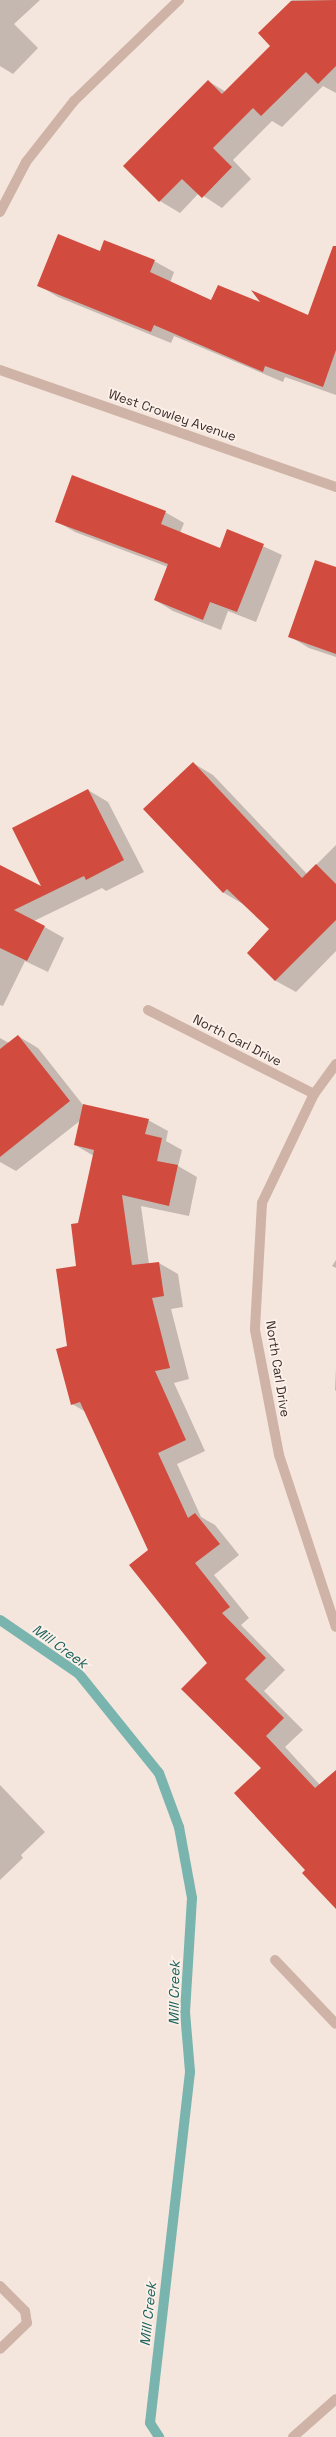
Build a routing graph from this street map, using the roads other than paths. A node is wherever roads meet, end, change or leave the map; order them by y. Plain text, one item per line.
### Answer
1 (179, 0) edge
2 (0, 212) edge
3 (0, 370) edge
4 (336, 487) edge
5 (148, 1010) dead end
6 (336, 1064) edge
7 (314, 1094) junction
8 (336, 1627) edge
9 (275, 1960) dead end
10 (336, 2024) edge
11 (0, 2286) edge
12 (0, 2349) edge
13 (336, 2399) edge
14 (293, 2437) edge

1 - 2 street
3 - 4 street, West Crowley Avenue
5 - 7 street, North Carl Drive
6 - 7 street, North Carl Drive
7 - 8 street, North Carl Drive
9 - 10 street
11 - 12 street
13 - 14 street

